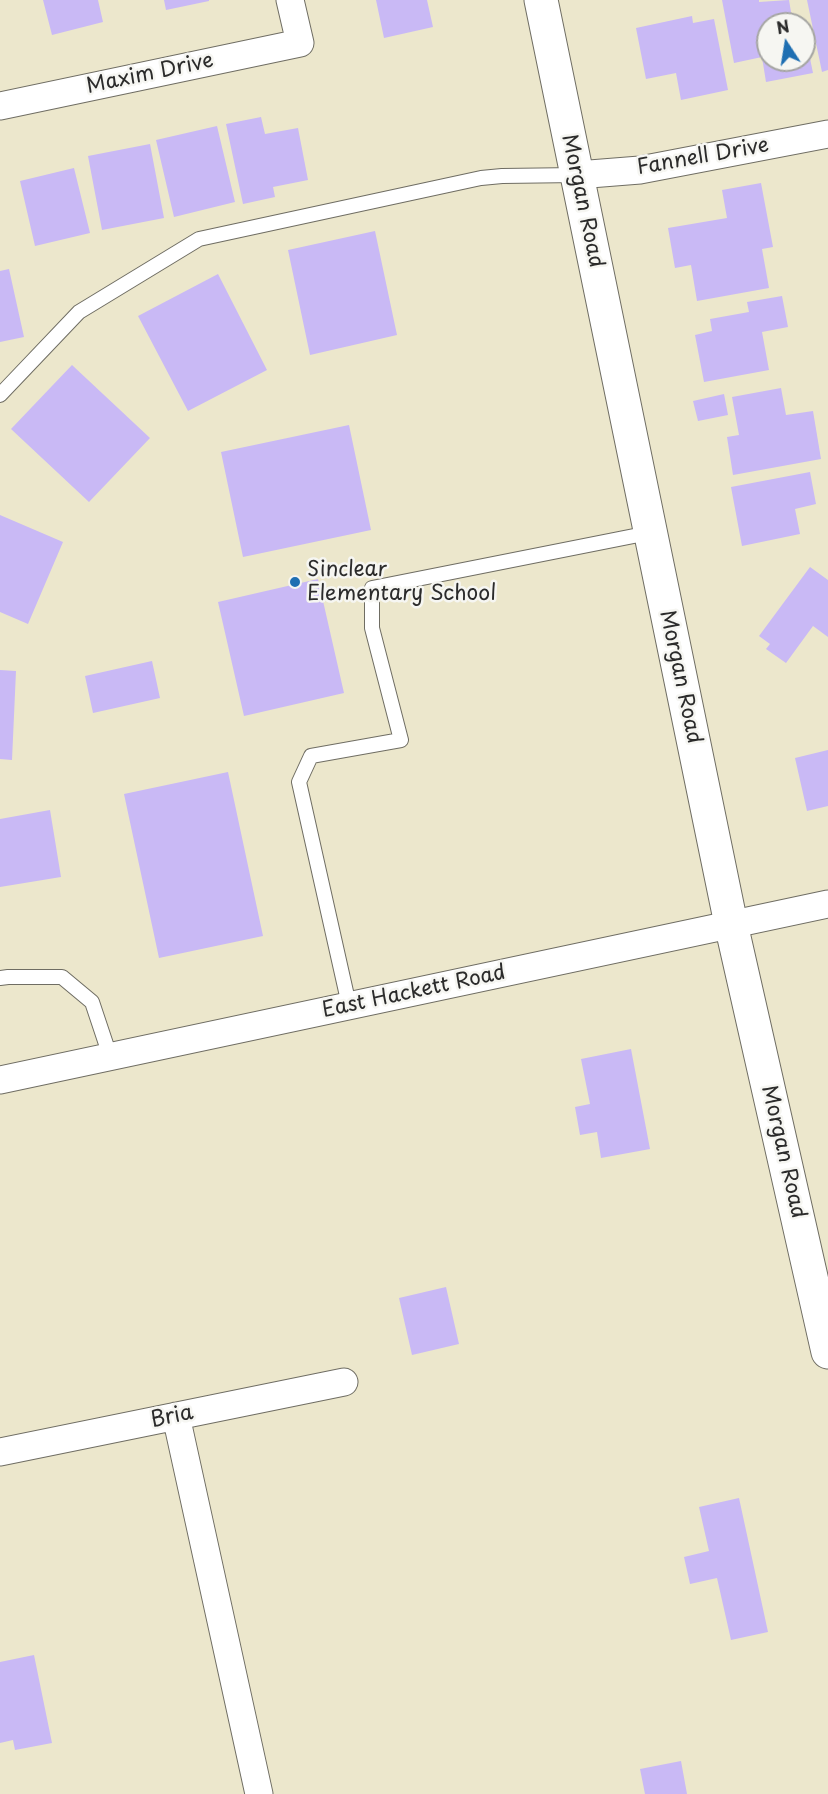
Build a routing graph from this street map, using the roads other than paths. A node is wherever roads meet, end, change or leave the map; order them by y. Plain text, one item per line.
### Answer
1 (290, 0) edge
2 (541, 0) edge
3 (0, 106) edge
4 (828, 134) edge
5 (577, 175) junction
6 (0, 395) edge
7 (649, 533) junction
8 (828, 904) edge
9 (732, 924) junction
10 (0, 978) edge
11 (349, 1005) junction
12 (110, 1056) junction
13 (0, 1080) edge
14 (828, 1352) edge
15 (344, 1382) dead end
16 (176, 1416) junction
17 (0, 1452) edge
18 (259, 1794) edge

1 - 3 street, Maxim Drive
2 - 5 street, Morgan Road
4 - 5 street, Fannell Drive
5 - 6 lane
5 - 7 street, Morgan Road
7 - 9 street, Morgan Road
7 - 11 lane
8 - 9 street, East Hackett Road
9 - 11 street, East Hackett Road
9 - 14 street, Morgan Road
10 - 12 lane
11 - 12 street, East Hackett Road
12 - 13 street, East Hackett Road
15 - 16 street, Bria
16 - 17 street, Bria
16 - 18 street

